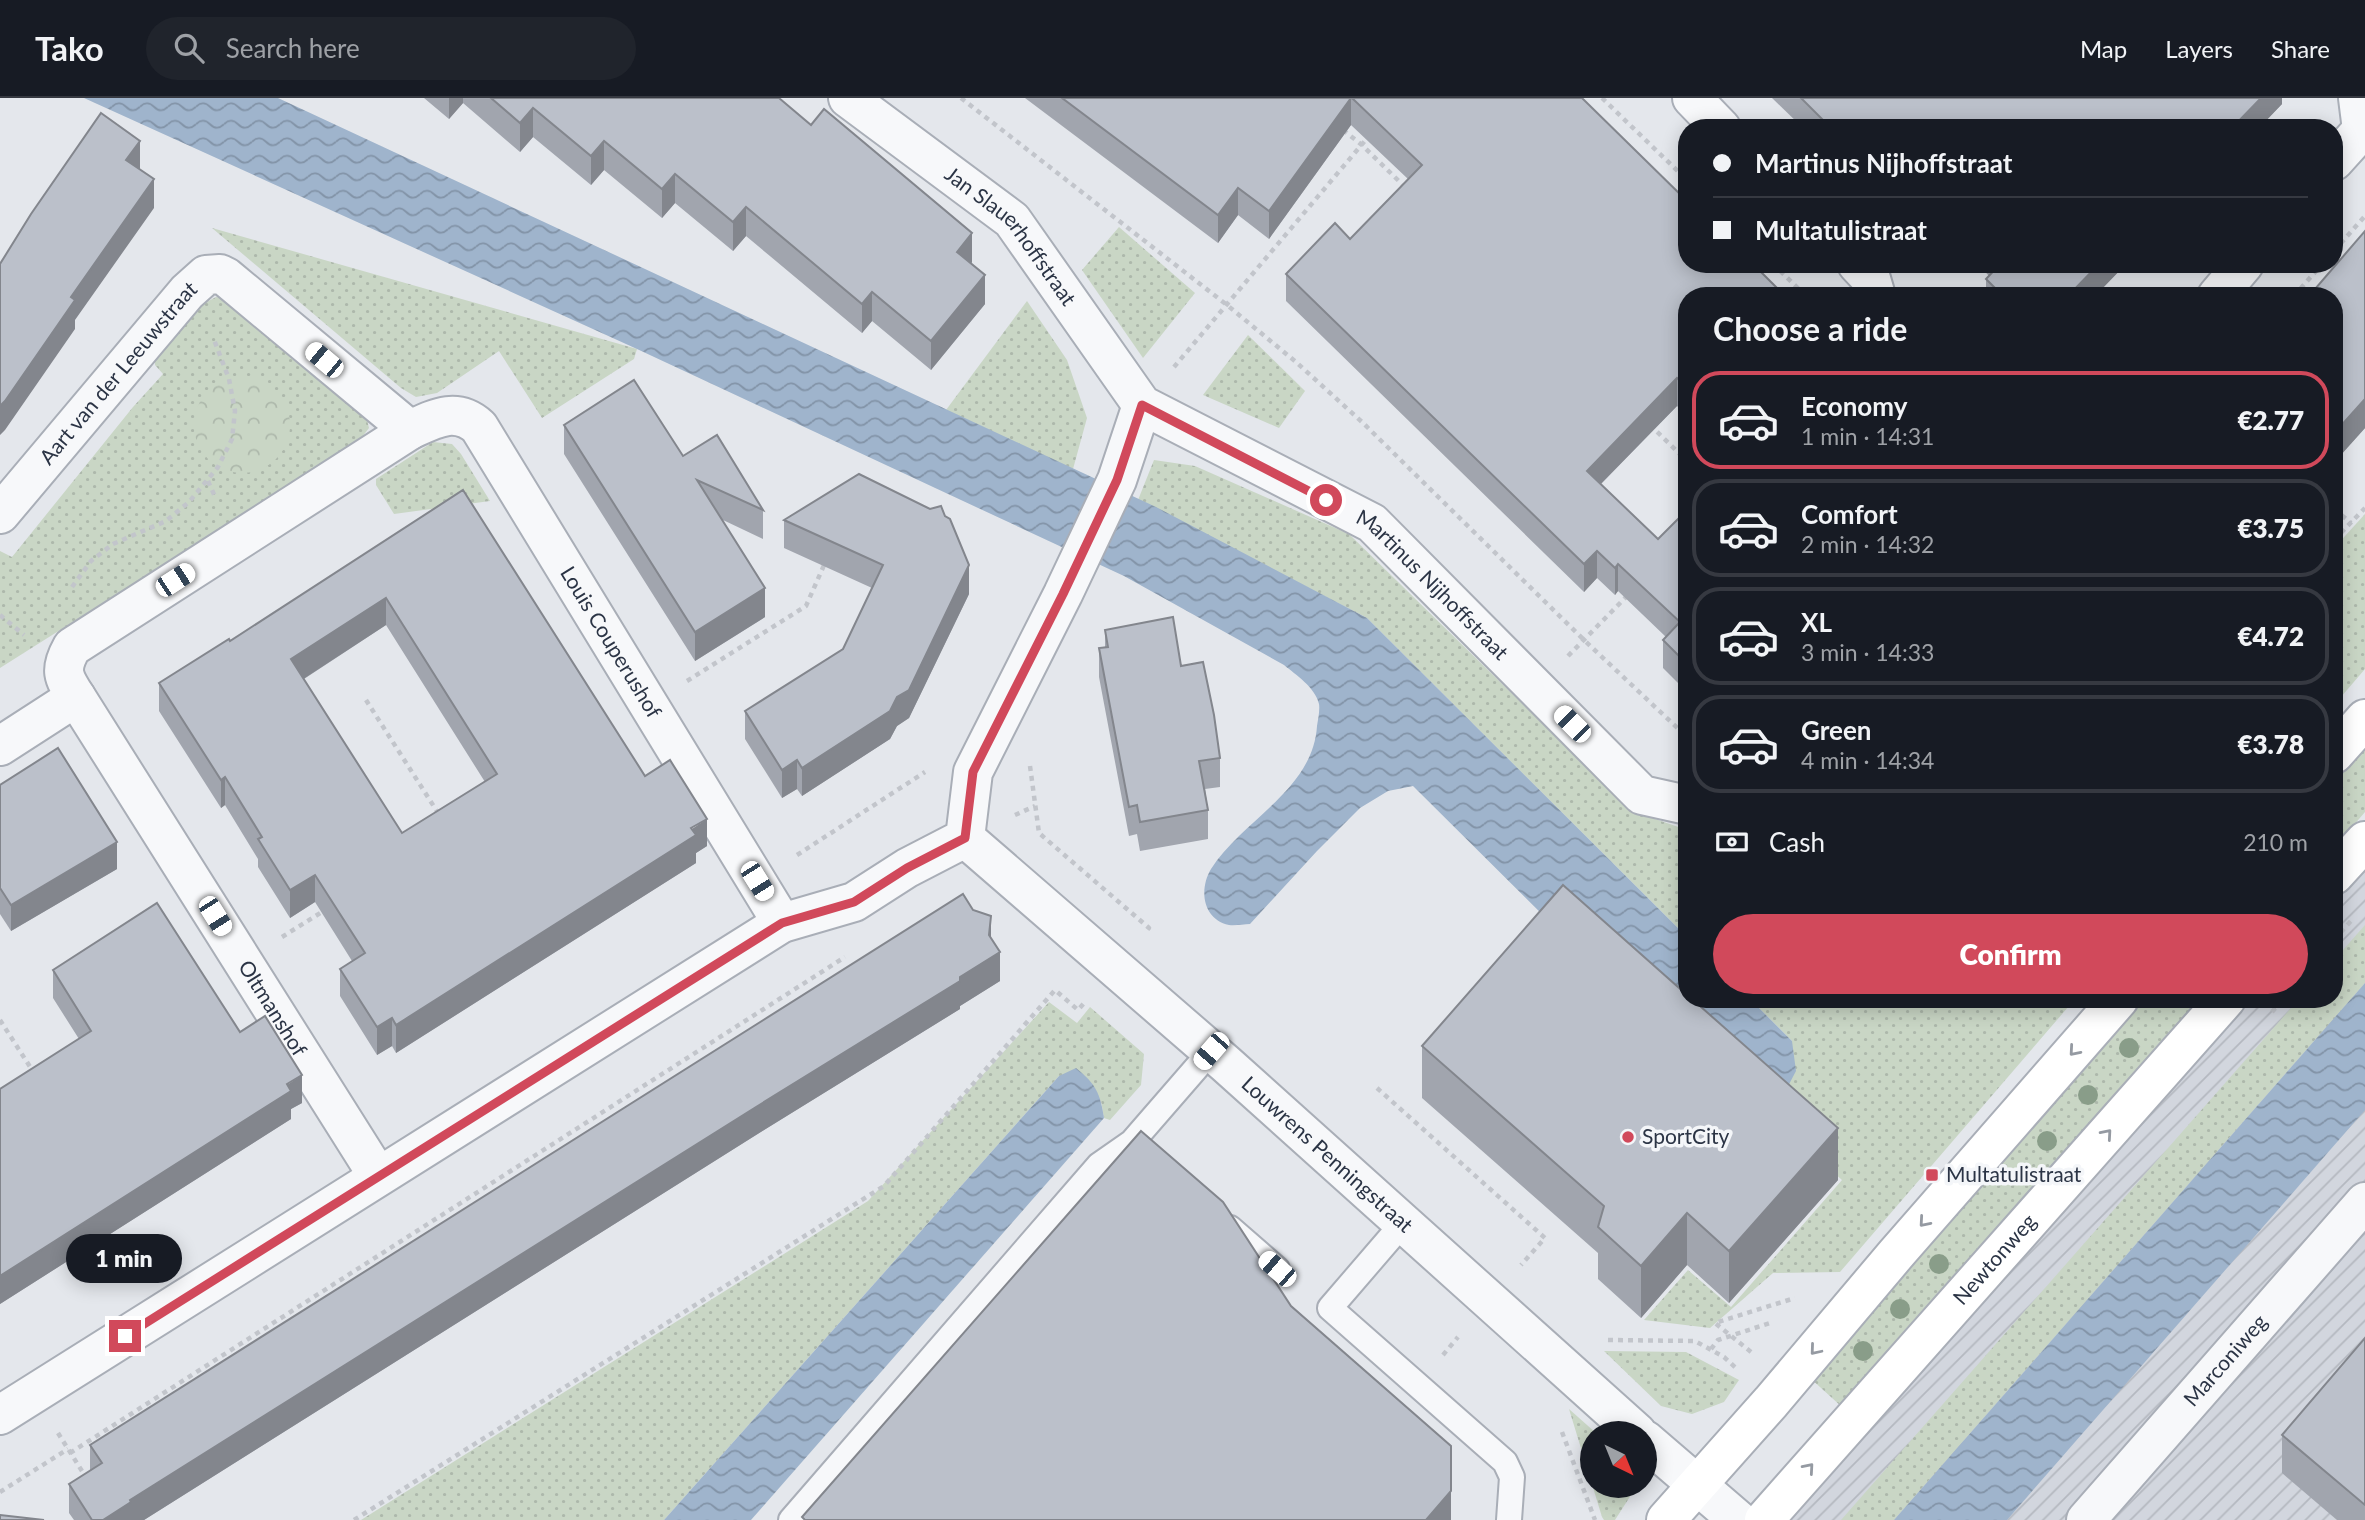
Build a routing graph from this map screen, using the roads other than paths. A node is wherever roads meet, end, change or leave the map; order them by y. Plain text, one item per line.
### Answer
1 (848, 98) edge
2 (1692, 98) edge
3 (2358, 98) edge
4 (1712, 119) edge
5 (2343, 151) edge
6 (2236, 273) edge
7 (2225, 287) edge
8 (1142, 405) junction
9 (410, 430) junction
10 (0, 514) edge
11 (76, 697) junction
12 (2365, 719) edge
13 (2343, 744) edge
14 (0, 746) edge
15 (1678, 803) edge
16 (965, 838) junction
17 (2365, 841) edge
18 (2343, 866) edge
19 (782, 923) junction
20 (2111, 1008) edge
21 (2218, 1008) edge
22 (1211, 1051) junction
23 (1132, 1142) junction
24 (1153, 1160) edge
25 (379, 1176) junction
26 (2365, 1202) edge
27 (1215, 1214) edge
28 (1404, 1222) junction
29 (1277, 1269) dead end
30 (0, 1415) edge
31 (1623, 1421) edge
32 (1657, 1451) edge
33 (1697, 1486) junction
34 (791, 1520) edge
35 (1509, 1520) edge
36 (1666, 1520) edge
37 (1738, 1520) edge
38 (1764, 1520) edge
39 (2086, 1520) edge

1 - 8 street, Jan Slauerhoffstraat
2 - 4 street
3 - 5 street
6 - 7 street
8 - 15 street, Martinus Nijhoffstraat
8 - 16 street
9 - 10 street, Aart van der Leeuwstraat
9 - 11 street
9 - 19 street, Louis Couperushof
11 - 14 street
11 - 25 street, Oltmanshof
12 - 13 main road
16 - 19 street
16 - 22 street, Louwrens Penningstraat
17 - 18 main road
19 - 25 street
20 -> 33 main road
38 -> 21 main road, Newtonweg
22 - 23 lane
22 - 28 street, Louwrens Penningstraat
23 - 24 lane
23 - 34 lane
25 - 30 street
26 - 39 street, Marconiweg
27 - 29 lane
28 - 31 street, Louwrens Penningstraat
28 - 35 lane
32 - 33 street
33 - 36 main road
33 - 37 street

